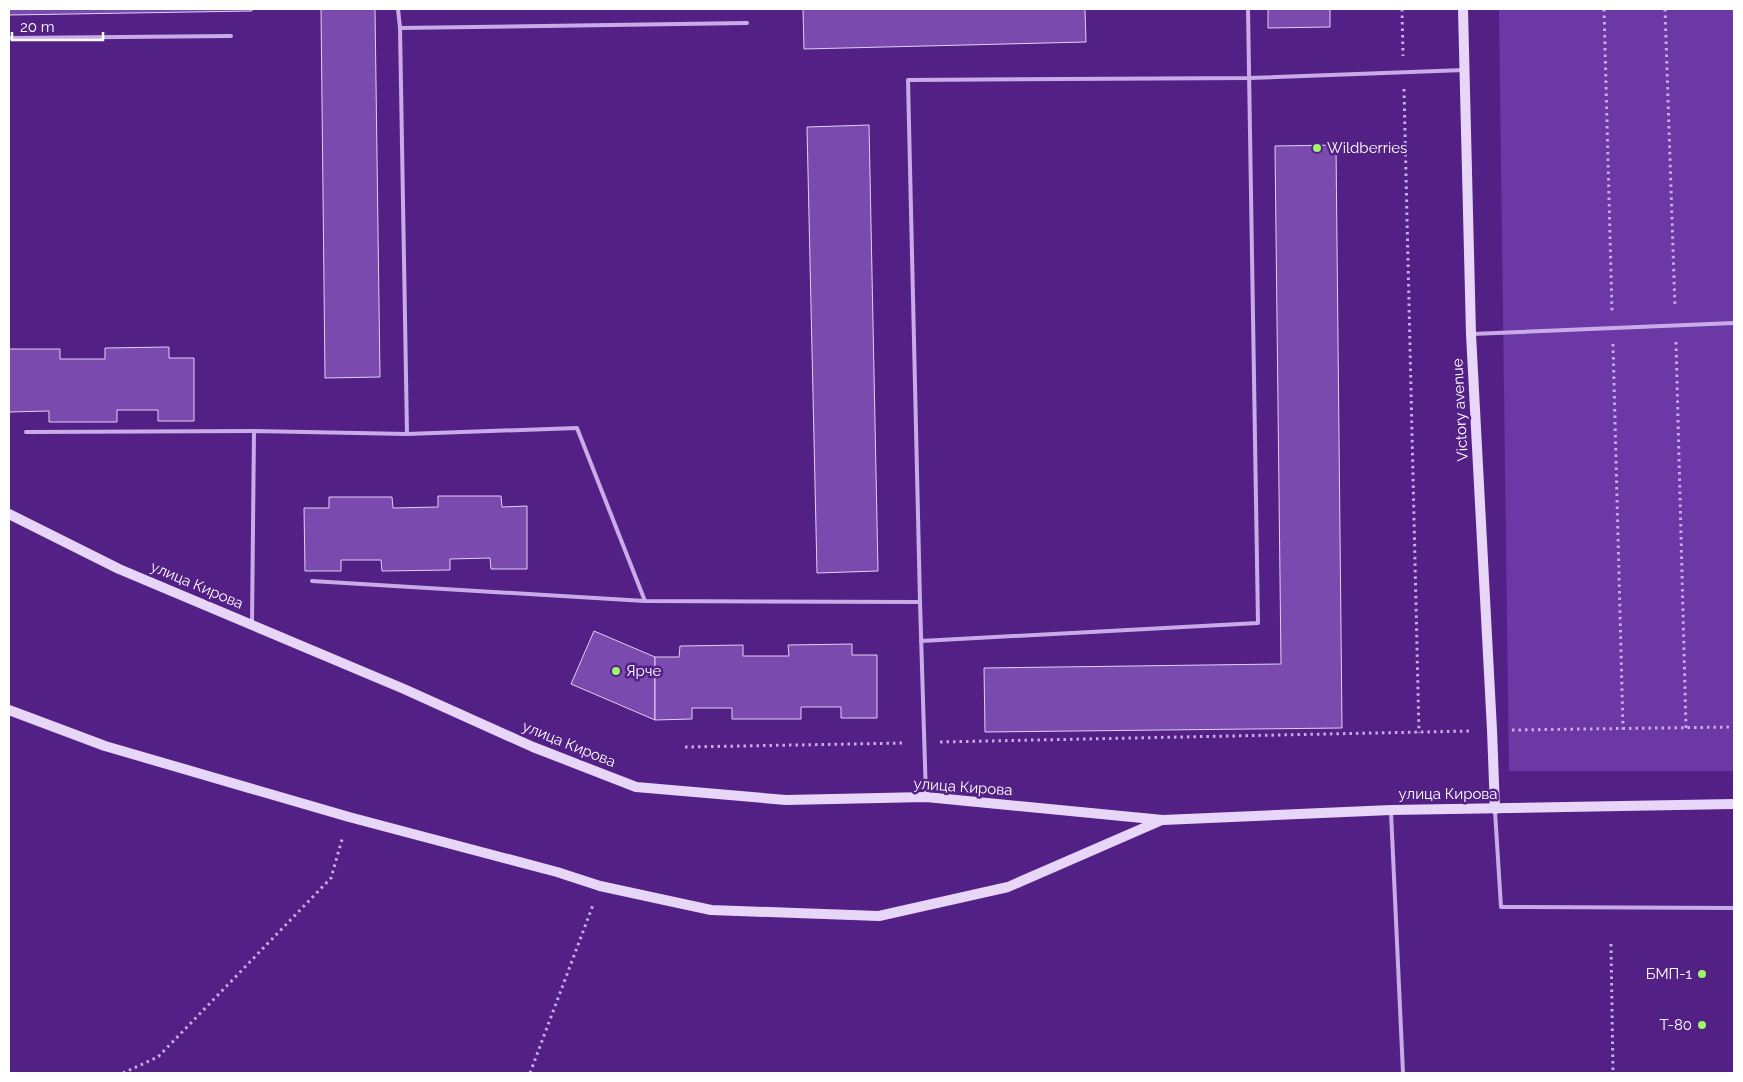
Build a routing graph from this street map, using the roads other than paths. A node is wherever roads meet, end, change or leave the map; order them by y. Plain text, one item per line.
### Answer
1 (398, 9) edge
2 (1248, 9) edge
3 (1463, 9) edge
4 (747, 24) dead end
5 (400, 28) junction
6 (230, 36) dead end
7 (9, 38) edge
8 (1464, 70) junction
9 (1249, 78) junction
10 (1734, 323) edge
11 (1471, 334) junction
12 (254, 431) junction
13 (26, 432) dead end
14 (407, 434) junction
15 (9, 514) edge
16 (312, 581) dead end
17 (645, 601) junction
18 (920, 602) junction
19 (252, 625) junction
20 (922, 641) junction
21 (9, 710) edge
22 (926, 797) junction
23 (1734, 804) edge
24 (1495, 809) junction
25 (1391, 810) junction
26 (1162, 820) junction
27 (1734, 908) edge
28 (1402, 1073) edge

1 - 5 lane
2 - 9 lane
3 - 8 main road, Victory avenue
4 - 5 lane
5 - 14 lane
6 - 7 lane
8 - 9 lane
8 - 11 main road, Victory avenue
9 - 18 lane
9 - 20 lane
10 - 11 lane
11 - 24 main road, Victory avenue
12 - 13 lane
12 - 14 lane
12 - 19 lane
14 - 17 lane
15 - 19 main road, улица Кирова
16 - 17 lane
17 - 18 lane
18 - 20 lane
19 - 22 main road, улица Кирова
20 - 22 lane
21 - 26 main road, улица Кирова
22 - 26 main road, улица Кирова
23 - 24 main road, улица Кирова
24 - 25 main road, улица Кирова
24 - 27 lane
25 - 26 main road, улица Кирова
25 - 28 lane

